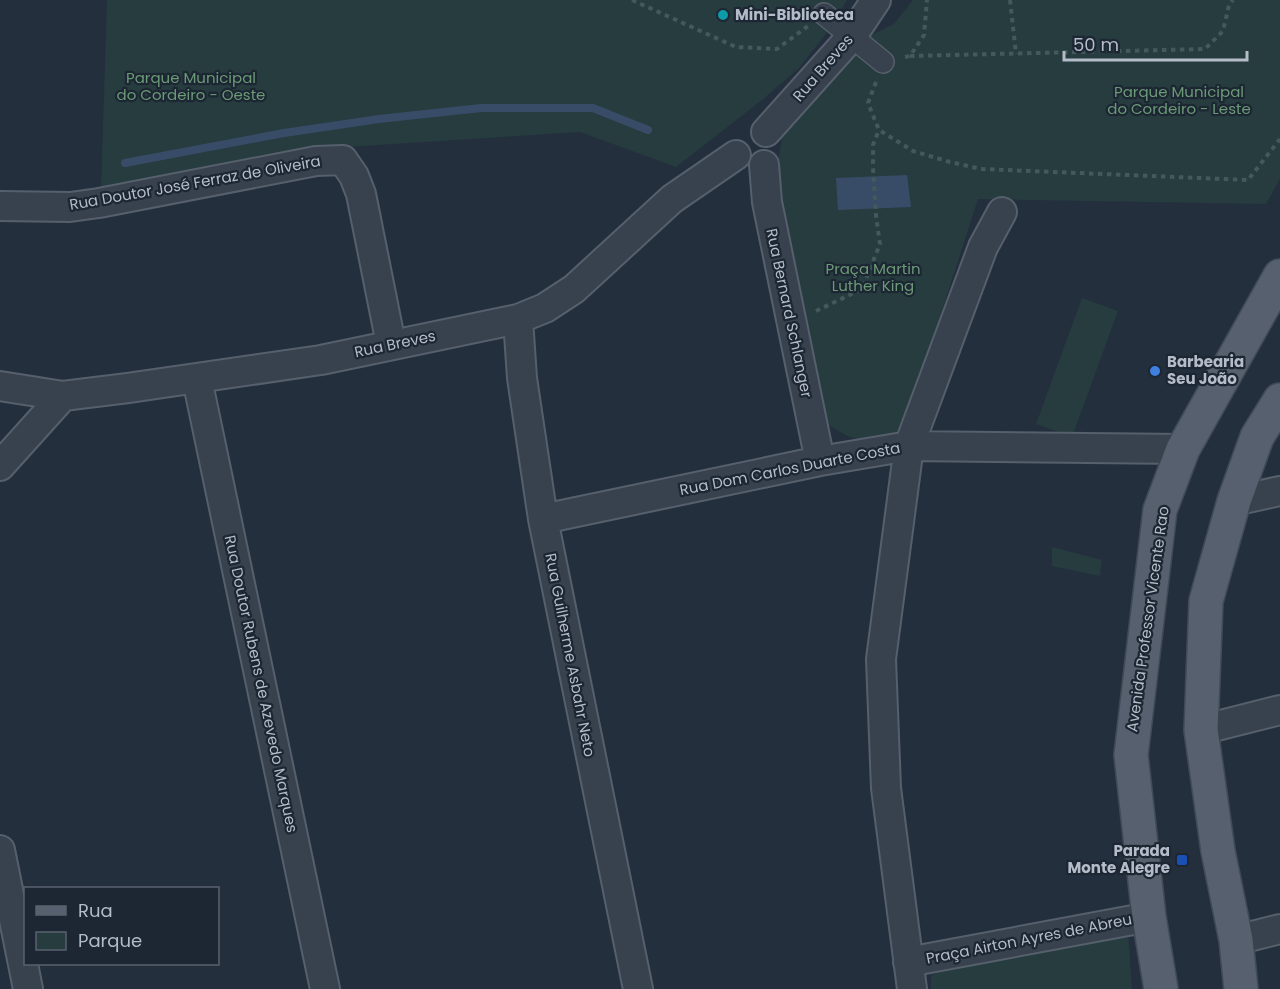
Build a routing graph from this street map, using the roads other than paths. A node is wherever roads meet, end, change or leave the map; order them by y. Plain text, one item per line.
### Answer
1 (876, 0) edge
2 (824, 14) road end
3 (852, 36) junction
4 (884, 62) dead end
5 (766, 132) junction
6 (736, 155) junction
7 (764, 165) junction
8 (0, 206) edge
9 (1002, 212) dead end
10 (1280, 276) edge
11 (518, 319) junction
12 (391, 344) junction
13 (197, 379) junction
14 (0, 386) edge
15 (63, 396) junction
16 (1280, 400) edge
17 (909, 446) junction
18 (1183, 449) junction
19 (820, 460) junction
20 (0, 466) edge
21 (1280, 491) edge
22 (1234, 501) junction
23 (543, 519) junction
24 (1280, 710) edge
25 (1201, 730) junction
26 (0, 850) edge
27 (1149, 917) junction
28 (1280, 929) edge
29 (1236, 940) junction
30 (910, 975) edge
31 (28, 989) edge
32 (325, 989) edge
33 (638, 989) edge
34 (1161, 989) edge
35 (1241, 989) edge

1 - 3 street, Rua Breves
2 - 3 street
3 - 4 street
3 - 5 street, Rua Breves
5 - 6 street
5 - 7 street
6 - 7 street
6 - 11 street, Rua Breves
7 - 19 street, Rua Bernard Schlanger
8 - 12 street, Rua Doutor José Ferraz de Oliveira
9 - 17 street
10 - 18 main road, Avenida Professor Vicente Rao
11 - 12 street, Rua Breves
11 - 23 street, Rua Guilherme Asbahr Neto
12 - 13 street, Rua Breves
13 - 15 street, Rua Breves
13 - 32 street, Rua Doutor Rubens de Azevedo Marques
14 - 15 street, Rua Breves
15 - 20 street
16 - 22 main road
17 - 18 street, Rua Dom Carlos Duarte Costa
17 - 19 street, Rua Dom Carlos Duarte Costa
17 - 30 street
18 - 27 main road, Avenida Professor Vicente Rao
19 - 23 street, Rua Dom Carlos Duarte Costa
21 - 22 street
22 - 25 main road
23 - 33 street, Rua Guilherme Asbahr Neto
24 - 25 street
25 - 29 main road
26 - 31 street
27 - 30 street, Praça Airton Ayres de Abreu
27 - 34 main road, Avenida Professor Vicente Rao
28 - 29 street
29 - 35 main road

